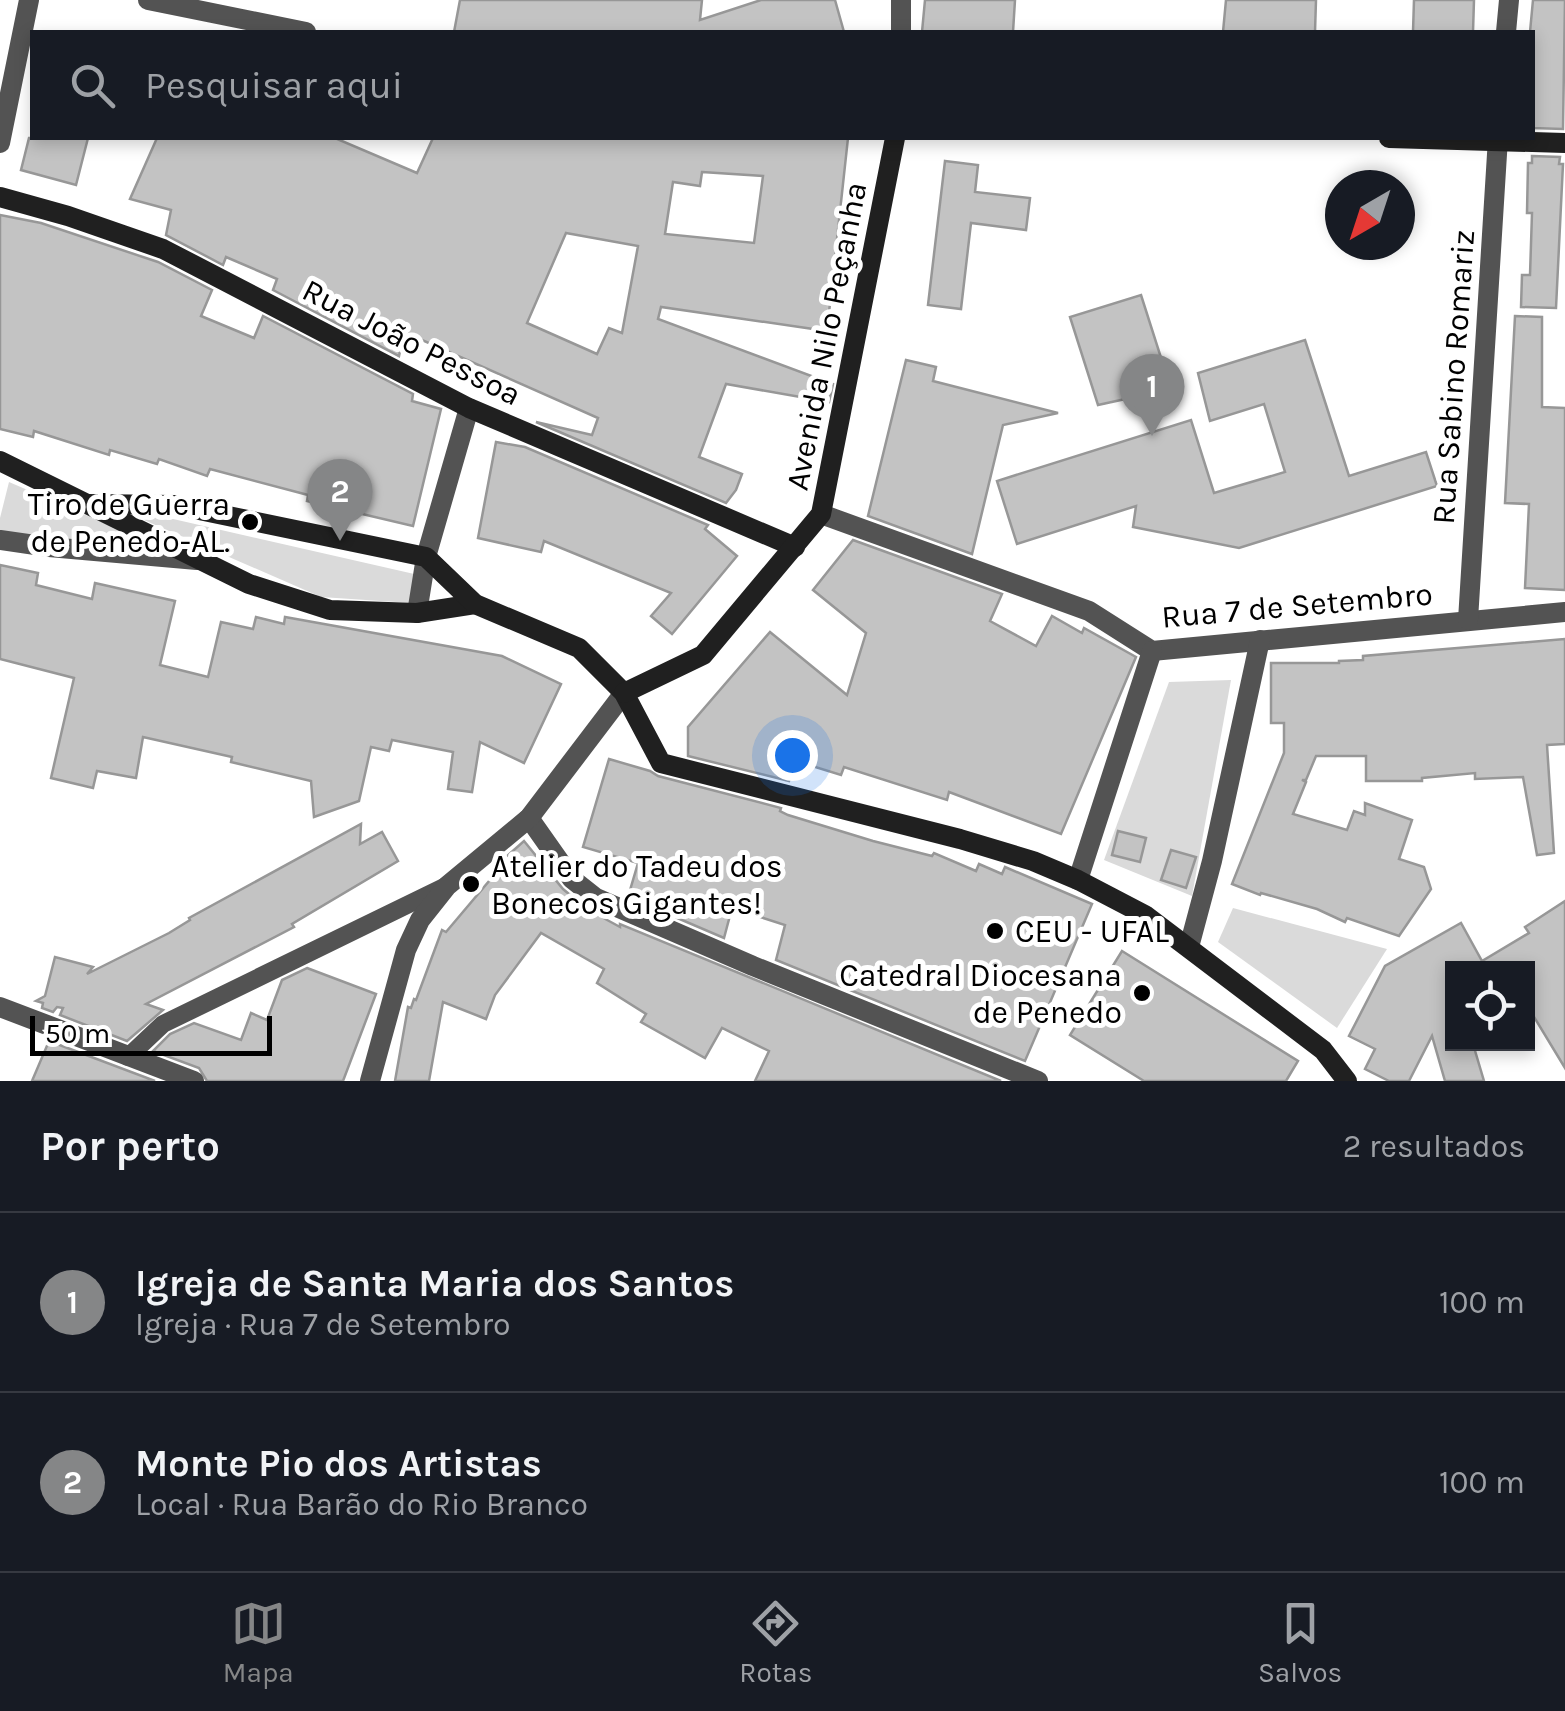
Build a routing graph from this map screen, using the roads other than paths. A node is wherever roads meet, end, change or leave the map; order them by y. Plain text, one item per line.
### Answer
1 (29, 0) edge
2 (148, 0) edge
3 (261, 0) edge
4 (901, 0) edge
5 (1509, 0) edge
6 (254, 21) junction
7 (297, 30) edge
8 (901, 30) edge
9 (1506, 30) edge
10 (895, 140) edge
11 (1498, 140) edge
12 (0, 143) edge
13 (1565, 143) edge
14 (0, 197) edge
15 (469, 408) junction
16 (0, 461) edge
17 (87, 504) junction
18 (821, 514) junction
19 (0, 540) edge
20 (795, 547) junction
21 (426, 556) junction
22 (200, 560) junction
23 (475, 604) junction
24 (1565, 612) edge
25 (416, 613) junction
26 (1468, 620) junction
27 (1260, 640) junction
28 (1152, 651) junction
29 (624, 693) junction
30 (529, 818) junction
31 (1078, 880) junction
32 (447, 886) junction
33 (1189, 947) junction
34 (0, 1007) edge
35 (128, 1057) junction
36 (194, 1081) edge
37 (370, 1081) edge
38 (1038, 1081) edge
39 (1347, 1081) edge

1 - 12 street
2 - 6 street
3 - 6 street
4 - 8 street
5 - 9 street
6 - 7 street
10 - 18 main road, Avenida Nilo Peçanha
11 - 13 main road
11 - 26 street, Rua Sabino Romariz
14 - 15 main road, Rua João Pessoa
15 - 20 main road, Rua João Pessoa
15 - 21 street
16 - 17 main road
17 - 21 main road
17 - 22 main road
18 - 20 main road, Avenida Nilo Peçanha
18 - 28 street, Rua 7 de Setembro
19 - 22 street
20 - 29 main road, Avenida Nilo Peçanha
21 - 23 main road
21 - 25 street
22 - 25 main road
23 - 25 main road
23 - 29 main road
24 - 26 street, Rua 7 de Setembro
26 - 27 street, Rua 7 de Setembro
27 - 28 street, Rua 7 de Setembro
27 - 33 street
28 - 31 street
29 - 30 street
29 - 31 main road
30 - 32 street
30 - 38 street
31 - 33 main road
32 - 35 lane
32 - 37 street
33 - 39 main road
34 - 35 street
35 - 36 street

